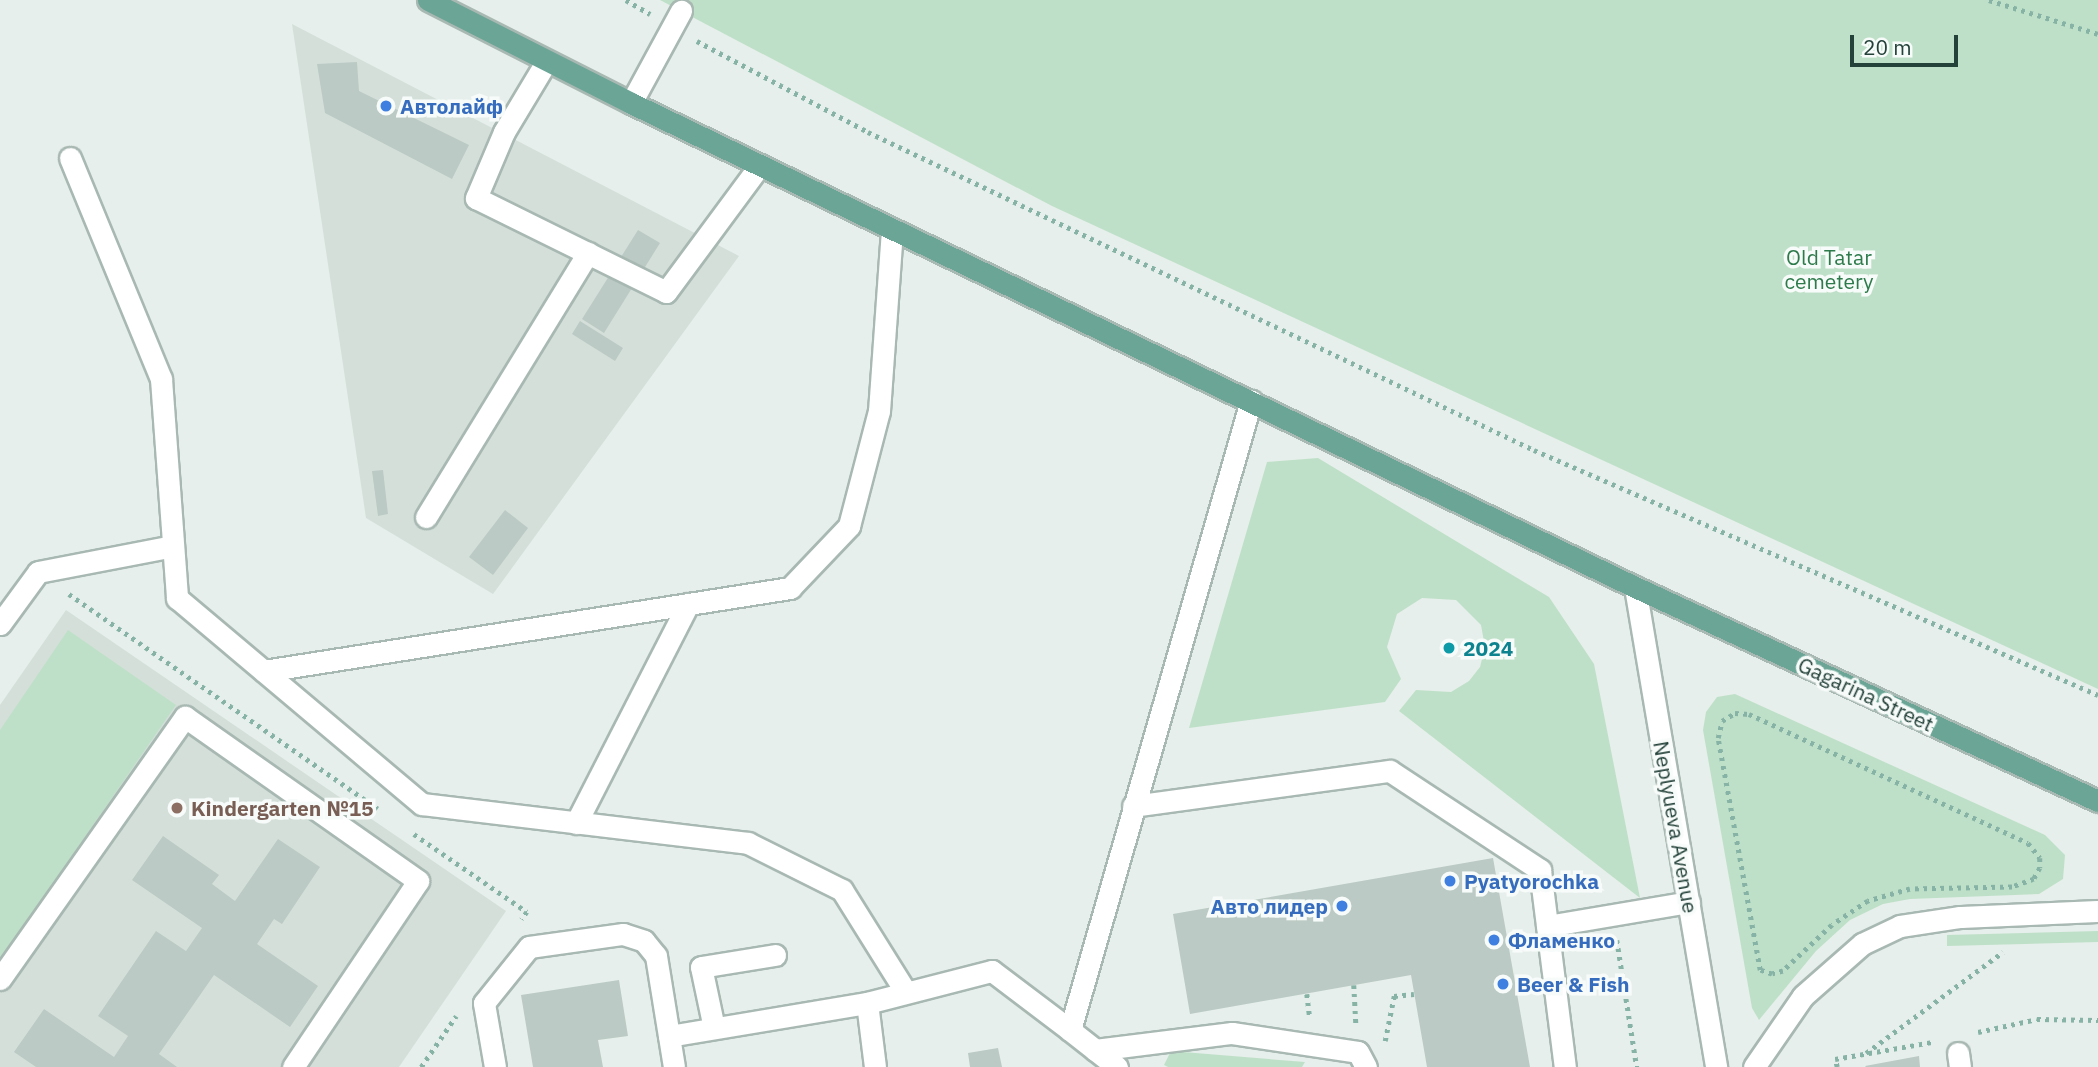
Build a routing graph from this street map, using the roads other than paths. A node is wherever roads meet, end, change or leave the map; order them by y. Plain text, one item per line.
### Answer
1 (428, 0) edge
2 (677, 19) road end
3 (547, 62) junction
4 (631, 103) junction
5 (70, 158) dead end
6 (760, 165) junction
7 (892, 229) junction
8 (588, 253) junction
9 (1251, 401) junction
10 (426, 517) dead end
11 (173, 547) junction
12 (1635, 587) junction
13 (688, 604) junction
14 (0, 624) edge
15 (264, 671) junction
16 (2098, 801) edge
17 (1133, 806) junction
18 (576, 823) junction
19 (1689, 902) junction
20 (2098, 911) edge
21 (1547, 926) junction
22 (775, 955) dead end
23 (0, 979) edge
24 (905, 991) junction
25 (867, 1003) junction
26 (714, 1028) junction
27 (1070, 1030) junction
28 (668, 1036) junction
29 (1095, 1050) junction
30 (1369, 1058) edge
31 (293, 1067) edge
32 (495, 1067) edge
33 (674, 1067) edge
34 (875, 1067) edge
35 (1117, 1067) edge
36 (1566, 1067) edge
37 (1716, 1067) edge
38 (1754, 1067) edge

1 - 3 main road, Gagarina Street
2 - 4 street
3 - 4 main road, Gagarina Street
3 - 8 street
4 - 6 main road, Gagarina Street
5 - 11 street
6 - 7 main road, Gagarina Street
6 - 8 street
7 - 9 main road, Gagarina Street
7 - 13 street
8 - 10 street
9 - 12 main road, Gagarina Street
9 - 17 street
11 - 14 street
11 - 15 street
12 - 16 main road, Gagarina Street
12 - 19 street, Neplyueva Avenue
13 - 15 street
13 - 18 street
15 - 18 street
17 - 21 street
17 - 27 street
18 - 24 street
19 - 21 street
19 - 37 street, Neplyueva Avenue
20 - 38 street
21 - 36 street
22 - 26 street
23 - 31 street
24 - 25 street
24 - 27 street
25 - 26 street
25 - 34 street
26 - 28 street
27 - 29 street
28 - 32 street
28 - 33 street
29 - 30 street
29 - 35 street

